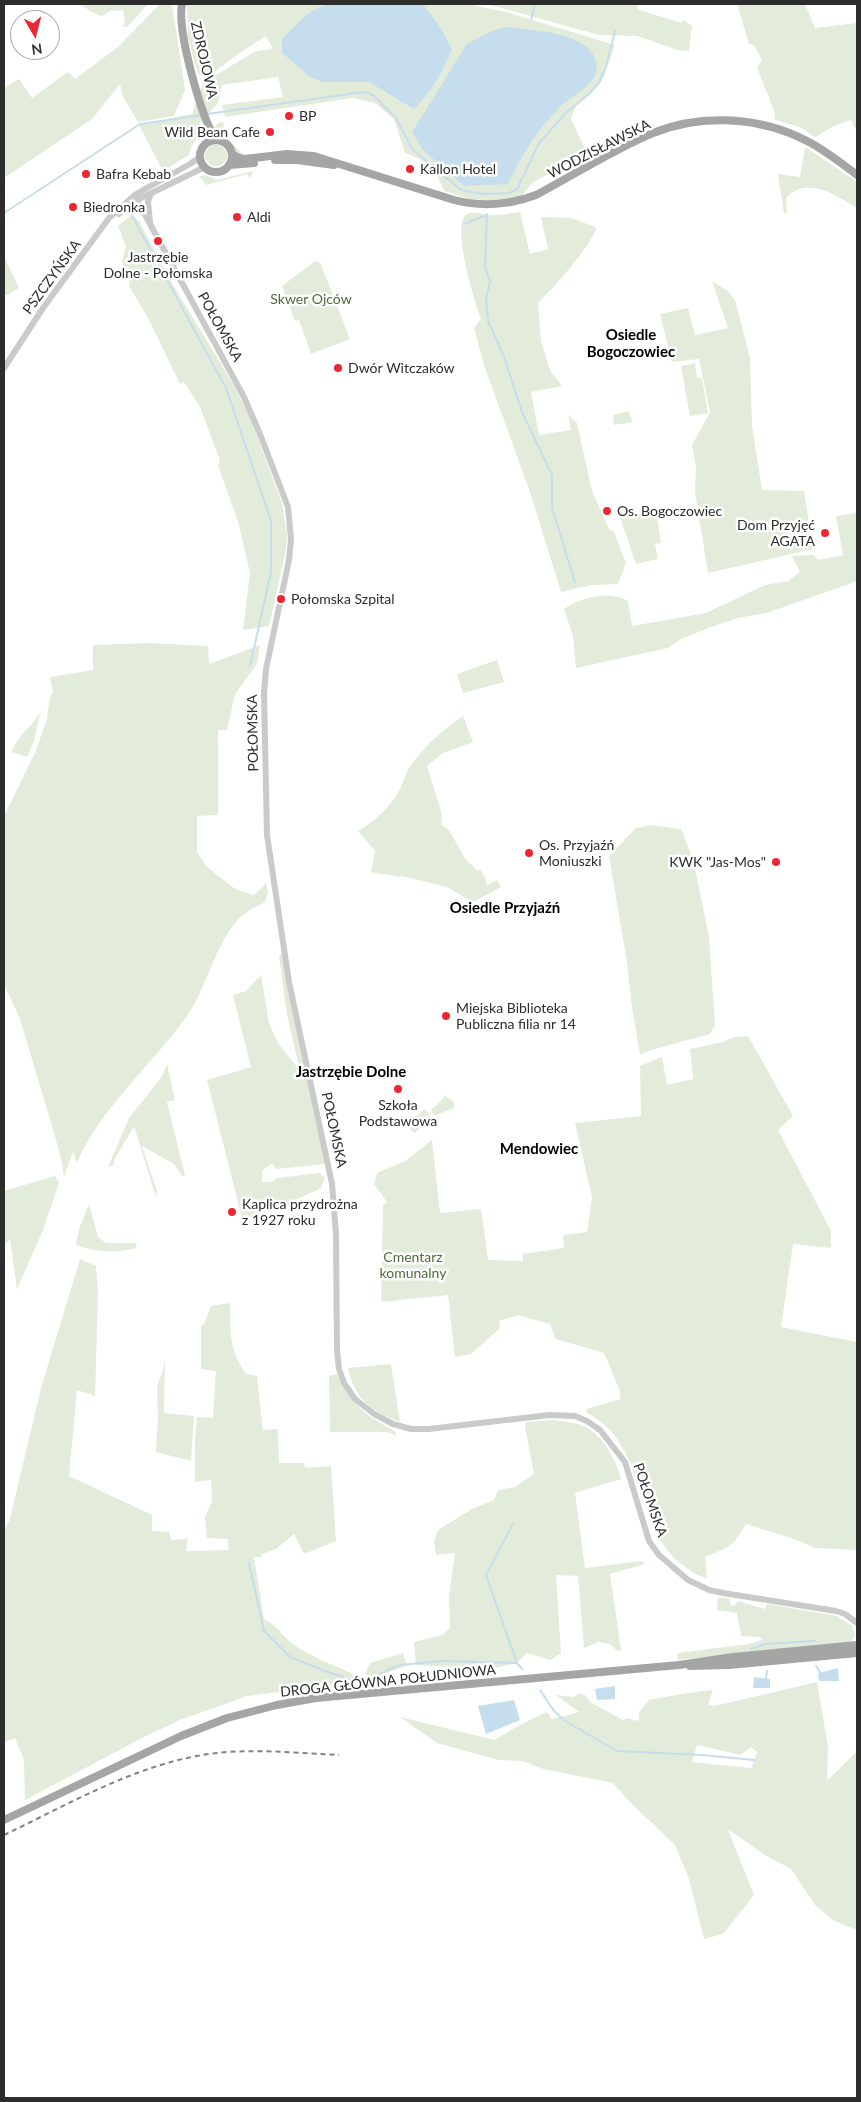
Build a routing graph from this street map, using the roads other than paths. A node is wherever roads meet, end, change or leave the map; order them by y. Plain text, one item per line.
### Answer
1 (182, 4) edge
2 (213, 141) junction
3 (232, 154) junction
4 (200, 157) junction
5 (229, 165) junction
6 (346, 166) junction
7 (205, 167) junction
8 (857, 175) edge
9 (146, 188) junction
10 (152, 193) junction
11 (137, 200) junction
12 (104, 226) junction
13 (151, 226) junction
14 (4, 368) edge
15 (857, 1623) edge
16 (857, 1646) edge
17 (857, 1653) edge
18 (679, 1666) junction
19 (4, 1820) edge

1 - 2 main road, ZDROJOWA
2 - 3 main road
2 - 4 main road
3 - 5 main road
3 - 6 main road, WODZISŁAWSKA
4 - 7 main road
4 - 9 street, PSZCZYŃSKA
5 - 6 main road, WODZISŁAWSKA
5 - 7 main road
6 - 8 main road, WODZISŁAWSKA
7 - 10 street, PSZCZYŃSKA
9 - 11 street
9 - 12 street, PSZCZYŃSKA
10 - 11 street, PSZCZYŃSKA
10 - 13 street, POŁOMSKA
11 - 12 street, PSZCZYŃSKA
11 - 13 street, POŁOMSKA
12 - 14 street, PSZCZYŃSKA
13 - 15 street, POŁOMSKA
16 - 18 main road, DROGA GŁÓWNA POŁUDNIOWA
17 - 18 main road, DROGA GŁÓWNA POŁUDNIOWA
18 - 19 main road, DROGA GŁÓWNA POŁUDNIOWA

